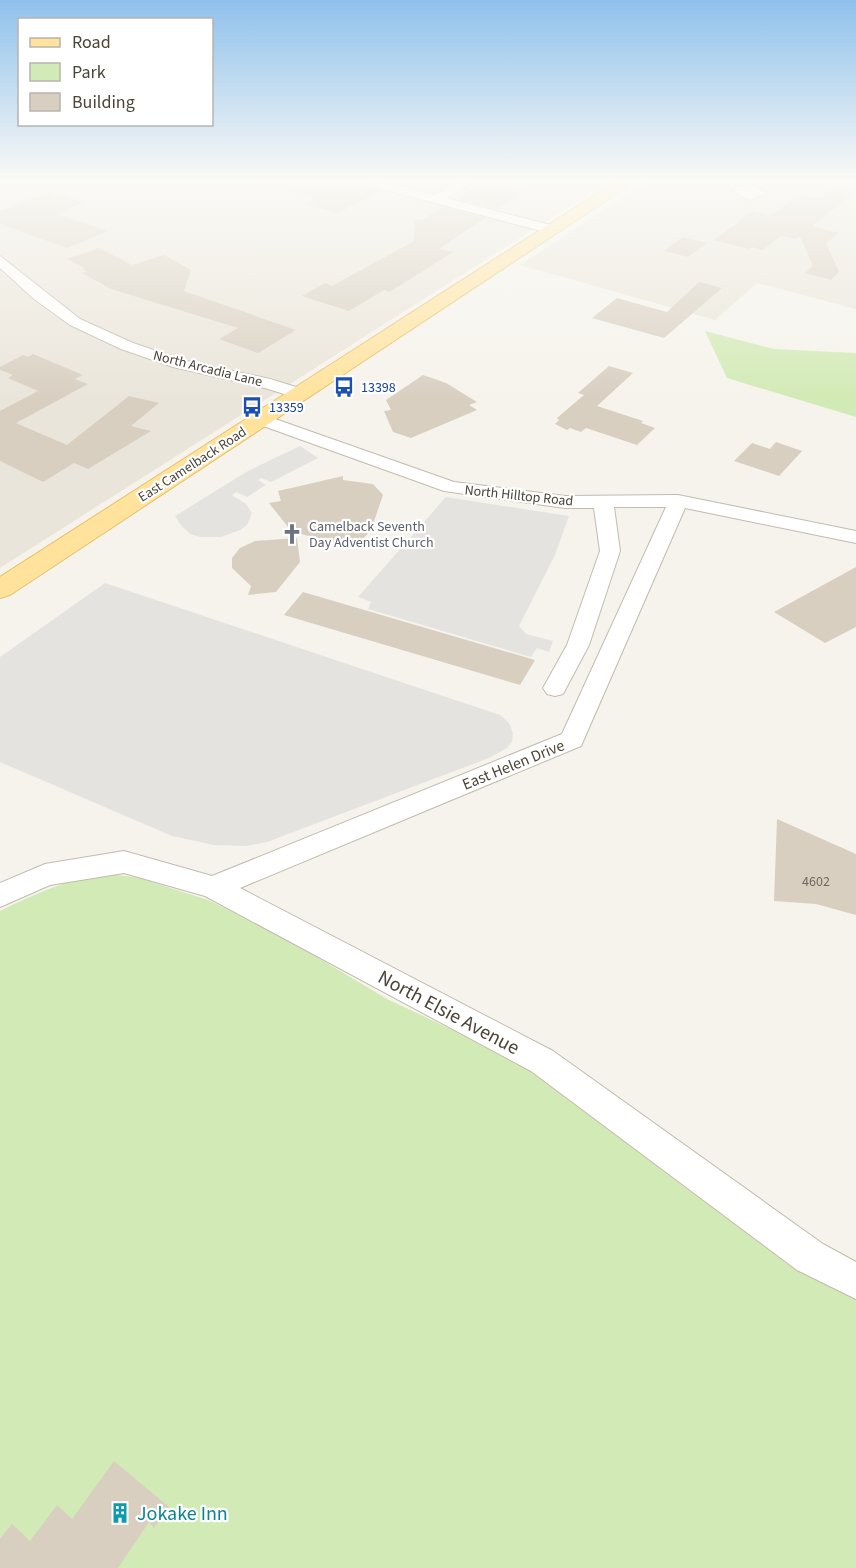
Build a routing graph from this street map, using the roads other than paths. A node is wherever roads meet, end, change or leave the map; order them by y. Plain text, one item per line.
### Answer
1 (514, 255) edge
2 (0, 260) edge
3 (300, 394) junction
4 (261, 419) junction
5 (678, 501) junction
6 (603, 502) junction
7 (856, 537) edge
8 (0, 589) edge
9 (555, 688) dead end
10 (213, 887) junction
11 (0, 896) edge
12 (856, 1281) edge

1 - 3 main road, East Camelback Road
2 - 3 street, North Arcadia Lane
3 - 4 main road, East Camelback Road
4 - 6 street, North Hilltop Road
4 - 8 main road, East Camelback Road
5 - 6 street, North Hilltop Road
5 - 7 street, North Hilltop Road
5 - 10 street, East Helen Drive
6 - 9 street
10 - 11 street, North Elsie Avenue
10 - 12 street, North Elsie Avenue

